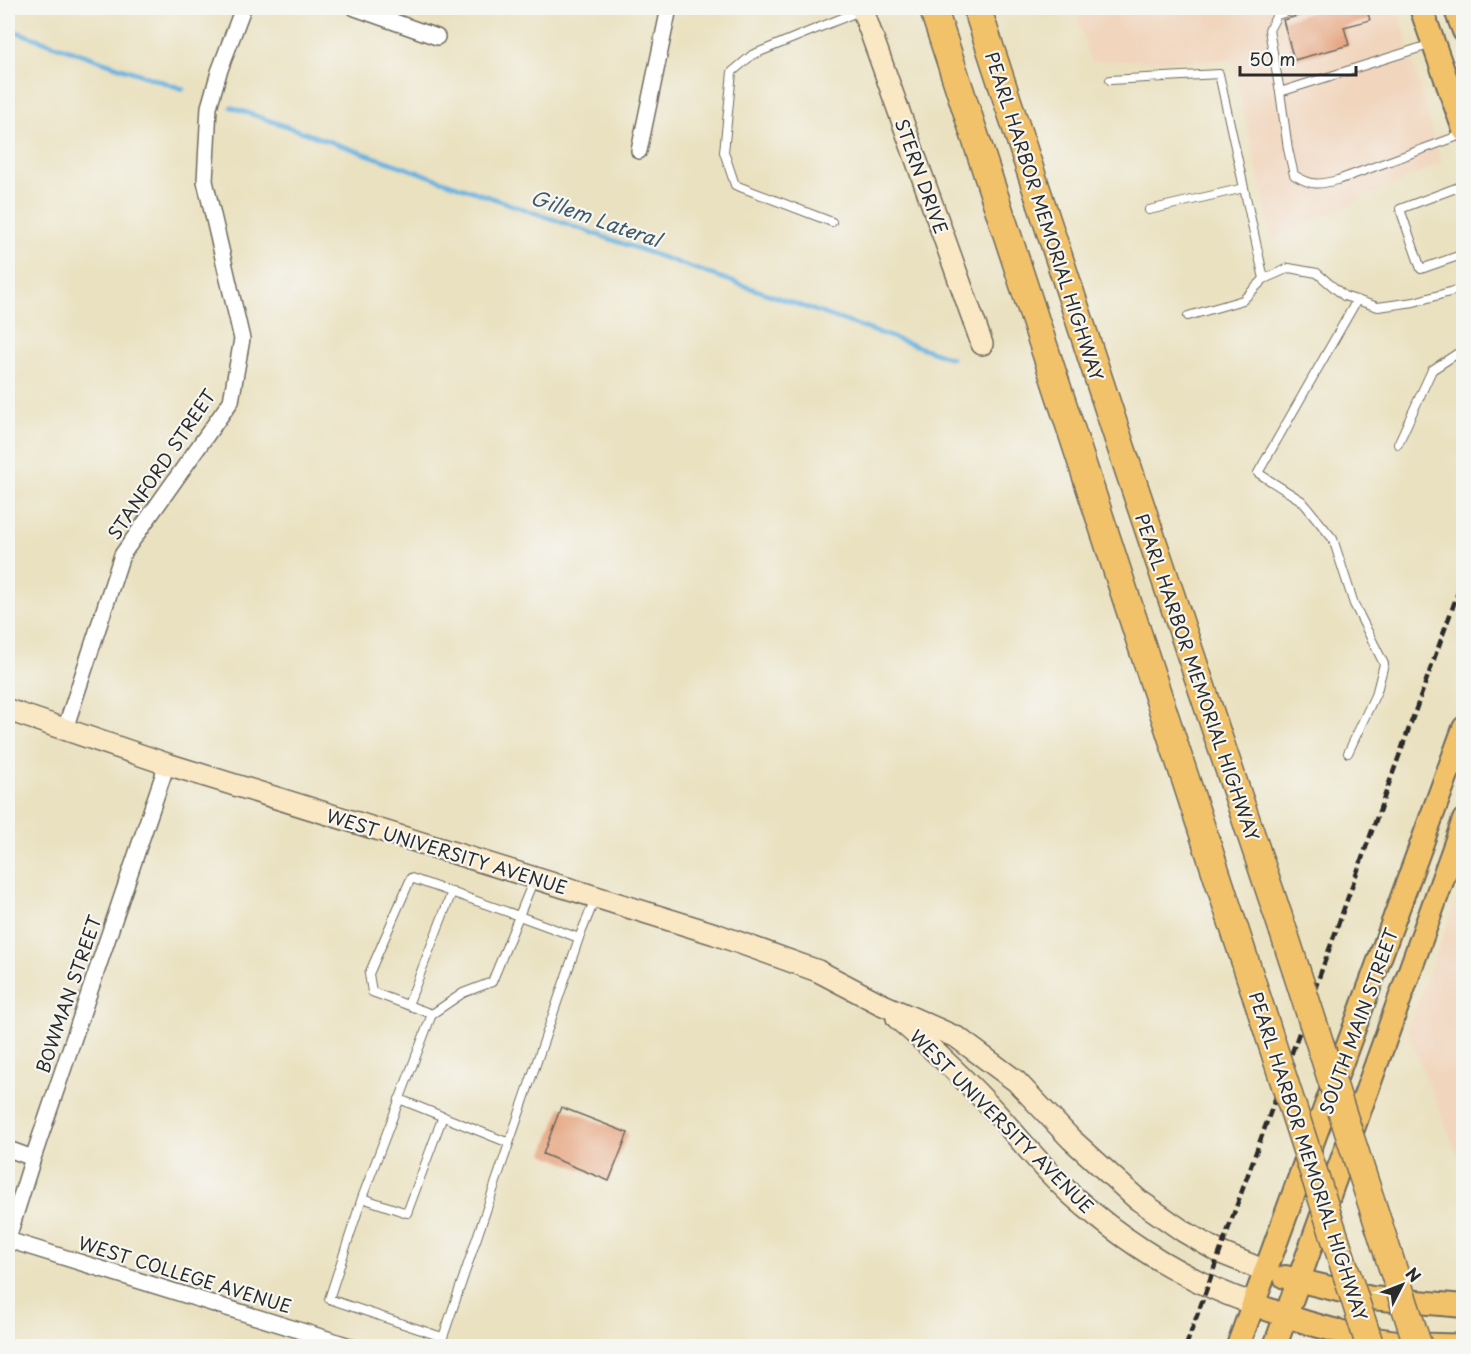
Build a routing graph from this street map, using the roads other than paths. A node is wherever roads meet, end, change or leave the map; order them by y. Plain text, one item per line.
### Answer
1 (243, 8) edge
2 (355, 8) edge
3 (669, 8) edge
4 (933, 8) edge
5 (977, 8) edge
6 (1302, 8) edge
7 (1421, 8) edge
8 (1455, 8) edge
9 (863, 9) edge
10 (1464, 31) edge
11 (437, 37) dead end
12 (1433, 43) junction
13 (1110, 80) dead end
14 (1280, 92) junction
15 (1464, 132) edge
16 (639, 151) dead end
17 (1464, 185) edge
18 (1244, 188) junction
19 (1149, 210) dead end
20 (832, 222) dead end
21 (1464, 254) edge
22 (1264, 279) junction
23 (1464, 288) edge
24 (1357, 300) junction
25 (1188, 316) dead end
26 (982, 344) dead end
27 (1464, 351) edge
28 (1398, 444) dead end
29 (8, 710) edge
30 (1464, 728) edge
31 (65, 729) junction
32 (1348, 753) dead end
33 (167, 764) junction
34 (1464, 820) edge
35 (534, 877) junction
36 (452, 892) junction
37 (595, 897) junction
38 (519, 916) junction
39 (579, 938) junction
40 (880, 1004) junction
41 (408, 1005) junction
42 (432, 1014) junction
43 (399, 1099) junction
44 (443, 1116) junction
45 (509, 1143) junction
46 (8, 1149) edge
47 (33, 1158) junction
48 (362, 1198) junction
49 (1377, 1219) junction
50 (8, 1239) edge
51 (1266, 1271) junction
52 (1298, 1281) junction
53 (1254, 1304) junction
54 (1464, 1306) edge
55 (1286, 1317) junction
56 (442, 1336) junction
57 (1464, 1345) edge
58 (350, 1347) edge
59 (440, 1347) edge
60 (1238, 1347) edge
61 (1275, 1347) edge
62 (1370, 1347) edge
63 (1418, 1347) edge
64 (1431, 1347) edge

1 - 31 street, STANFORD STREET
2 - 11 street
3 - 16 street
4 - 62 highway, PEARL HARBOR MEMORIAL HIGHWAY, bridge
5 - 49 highway, PEARL HARBOR MEMORIAL HIGHWAY, bridge
6 - 14 lane
7 - 12 main road
8 - 10 main road
9 - 20 lane
9 - 26 street, STERN DRIVE
12 - 14 lane
12 - 15 main road
13 - 18 lane
14 - 15 lane
17 - 21 lane
18 - 19 lane
18 - 22 lane
22 - 24 lane
22 - 25 lane
23 - 24 lane
24 - 32 lane
27 - 28 lane
29 - 31 street, WEST UNIVERSITY AVENUE
30 - 51 main road, SOUTH MAIN STREET
31 - 33 street, WEST UNIVERSITY AVENUE
33 - 35 street, WEST UNIVERSITY AVENUE
33 - 47 street, BOWMAN STREET
34 - 52 main road, SOUTH MAIN STREET
35 - 37 street, WEST UNIVERSITY AVENUE
35 - 38 lane
36 - 38 lane
36 - 41 lane
36 - 41 lane
37 - 39 lane
37 - 40 street, WEST UNIVERSITY AVENUE
38 - 39 lane
38 - 42 lane
39 - 45 lane
40 - 51 street, WEST UNIVERSITY AVENUE
40 - 53 street, WEST UNIVERSITY AVENUE
41 - 42 lane
42 - 43 lane
43 - 44 lane
43 - 48 lane
44 - 45 lane
44 - 48 lane
45 - 56 lane
46 - 47 street
47 - 50 street, BOWMAN STREET
48 - 56 lane
49 - 63 highway, PEARL HARBOR MEMORIAL HIGHWAY, bridge
49 - 64 highway, bridge
50 - 58 street, WEST COLLEGE AVENUE
51 - 52 main road, WEST UNIVERSITY AVENUE
51 - 53 main road, SOUTH MAIN STREET
52 - 54 main road, WEST UNIVERSITY AVENUE
52 - 55 main road, SOUTH MAIN STREET
53 - 55 main road, WEST UNIVERSITY AVENUE
53 - 60 main road, SOUTH MAIN STREET
55 - 57 main road, WEST UNIVERSITY AVENUE
55 - 61 main road, SOUTH MAIN STREET
56 - 59 lane

